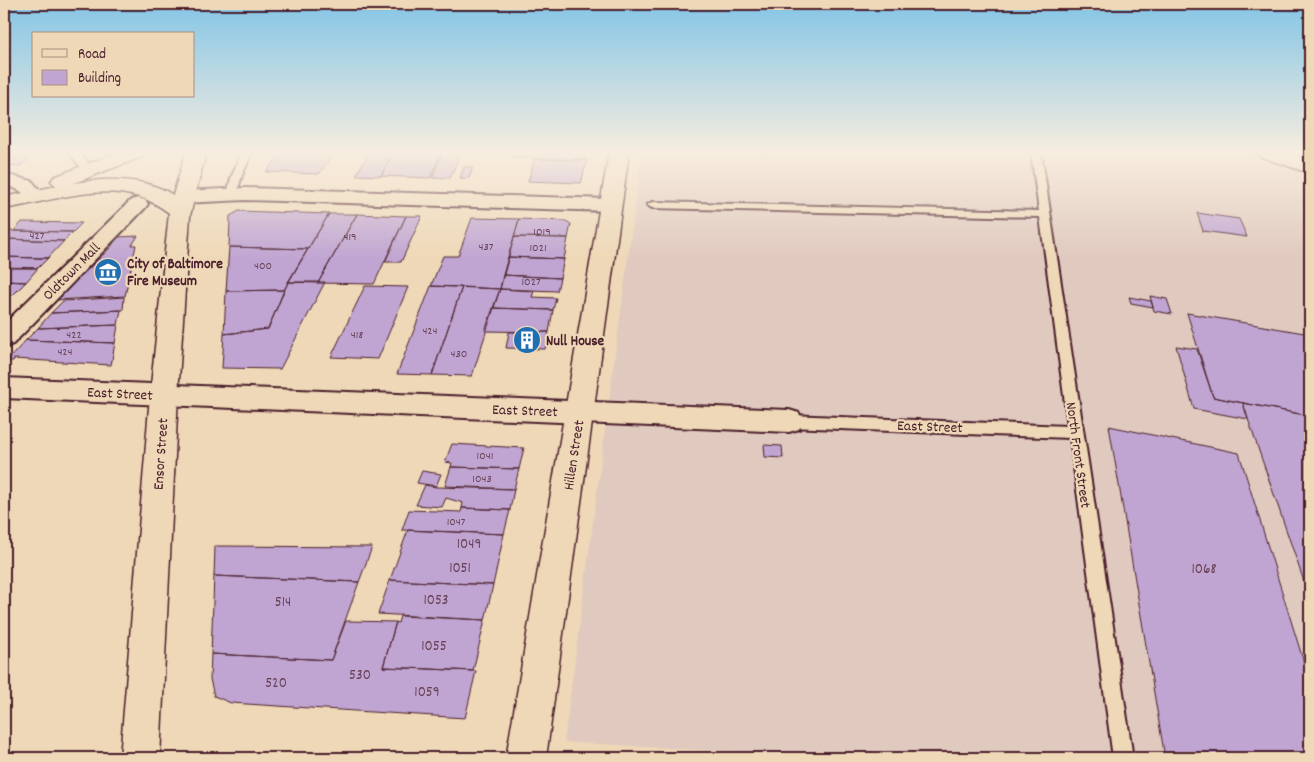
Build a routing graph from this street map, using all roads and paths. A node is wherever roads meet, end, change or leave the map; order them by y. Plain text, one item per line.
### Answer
1 (27, 188) edge
2 (43, 188) edge
3 (90, 188) edge
4 (131, 188) edge
5 (186, 188) edge
6 (234, 188) edge
7 (614, 188) edge
8 (1041, 188) edge
9 (31, 192) junction
10 (232, 194) junction
11 (4, 202) edge
12 (138, 204) dead end
13 (181, 204) junction
14 (611, 205) junction
15 (652, 205) dead end
16 (1045, 214) junction
17 (4, 338) edge
18 (11, 388) edge
19 (164, 395) junction
20 (580, 412) junction
21 (788, 420) joint
22 (1076, 432) junction
23 (140, 758) edge
24 (526, 758) edge
25 (1123, 758) edge

1 - 9 street
2 - 9 main road
3 - 11 main road
4 - 13 main road
5 - 13 main road, Ensor Street
6 - 10 lane
7 - 14 main road, Hillen Street
8 - 16 lane, North Front Street
9 - 11 main road
10 - 13 street
10 - 14 street
12 - 17 street, Oldtown Mall
13 - 19 main road, Ensor Street
14 - 20 main road, Hillen Street
15 - 16 lane
16 - 22 lane, North Front Street
18 - 19 street, East Street
19 - 20 street, East Street
19 - 23 main road, Ensor Street
20 - 21 street, East Street
20 - 24 main road, Hillen Street
21 - 22 lane, East Street
22 - 25 lane, North Front Street

